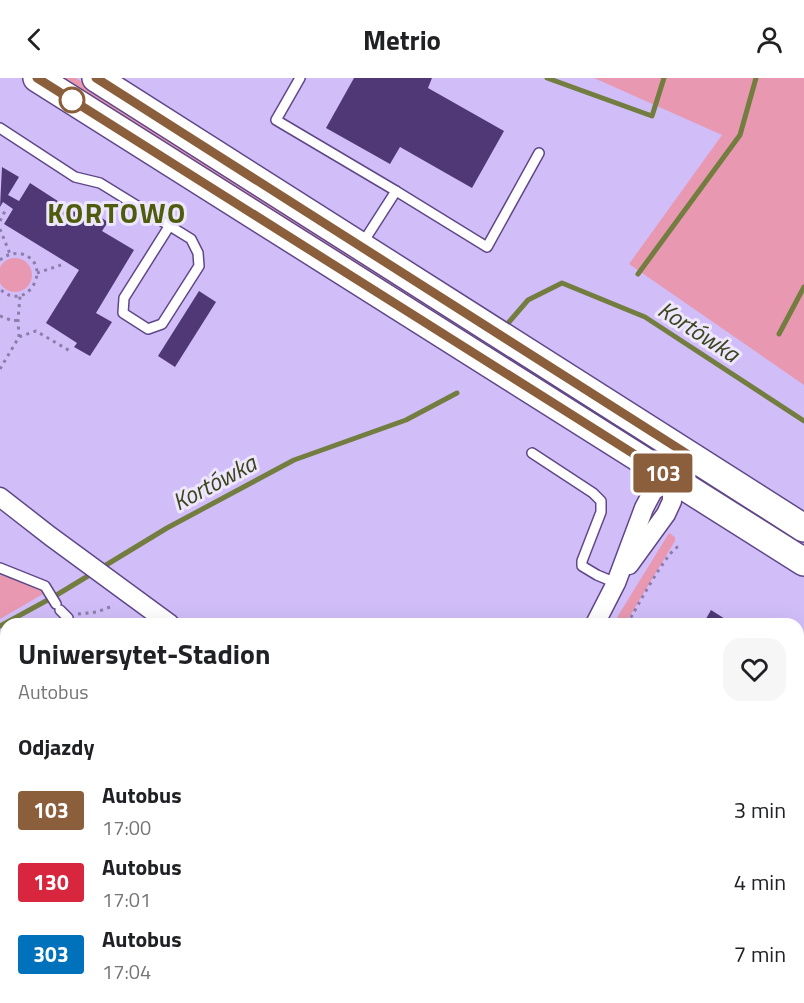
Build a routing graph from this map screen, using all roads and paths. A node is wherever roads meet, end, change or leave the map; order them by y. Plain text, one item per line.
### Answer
1 (37, 78) edge
2 (96, 78) edge
3 (300, 78) edge
4 (0, 128) edge
5 (539, 153) dead end
6 (396, 191) junction
7 (6, 209) dead end
8 (0, 220) edge
9 (170, 225) junction
10 (0, 229) edge
11 (361, 246) junction
12 (10, 254) junction
13 (0, 260) edge
14 (61, 266) dead end
15 (37, 273) junction
16 (0, 289) edge
17 (20, 296) junction
18 (0, 316) edge
19 (18, 320) junction
20 (19, 337) junction
21 (70, 351) dead end
22 (0, 369) edge
23 (532, 453) dead end
24 (687, 454) junction
25 (672, 478) junction
26 (0, 497) edge
27 (804, 528) edge
28 (679, 546) dead end
29 (804, 562) edge
30 (0, 568) edge
31 (616, 584) junction
32 (110, 607) dead end
33 (97, 612) dead end
34 (68, 618) dead end
35 (162, 618) edge
36 (598, 618) edge
37 (631, 618) edge

1 - 25 main road
2 - 11 main road
3 - 6 lane
4 - 9 lane
5 - 6 lane
6 - 11 lane
7 - 8 path
9 - 9 lane
10 - 12 path
11 - 24 main road
12 - 13 path
12 - 15 path
14 - 15 path
15 - 17 path
16 - 17 path
17 - 19 path
18 - 19 path
19 - 20 path
20 - 21 path
20 - 22 path
23 - 31 lane
24 - 25 street
24 - 27 main road
25 - 29 main road
25 - 31 street
26 - 35 street
28 - 37 path
30 - 34 lane
31 - 36 street
32 - 33 path

